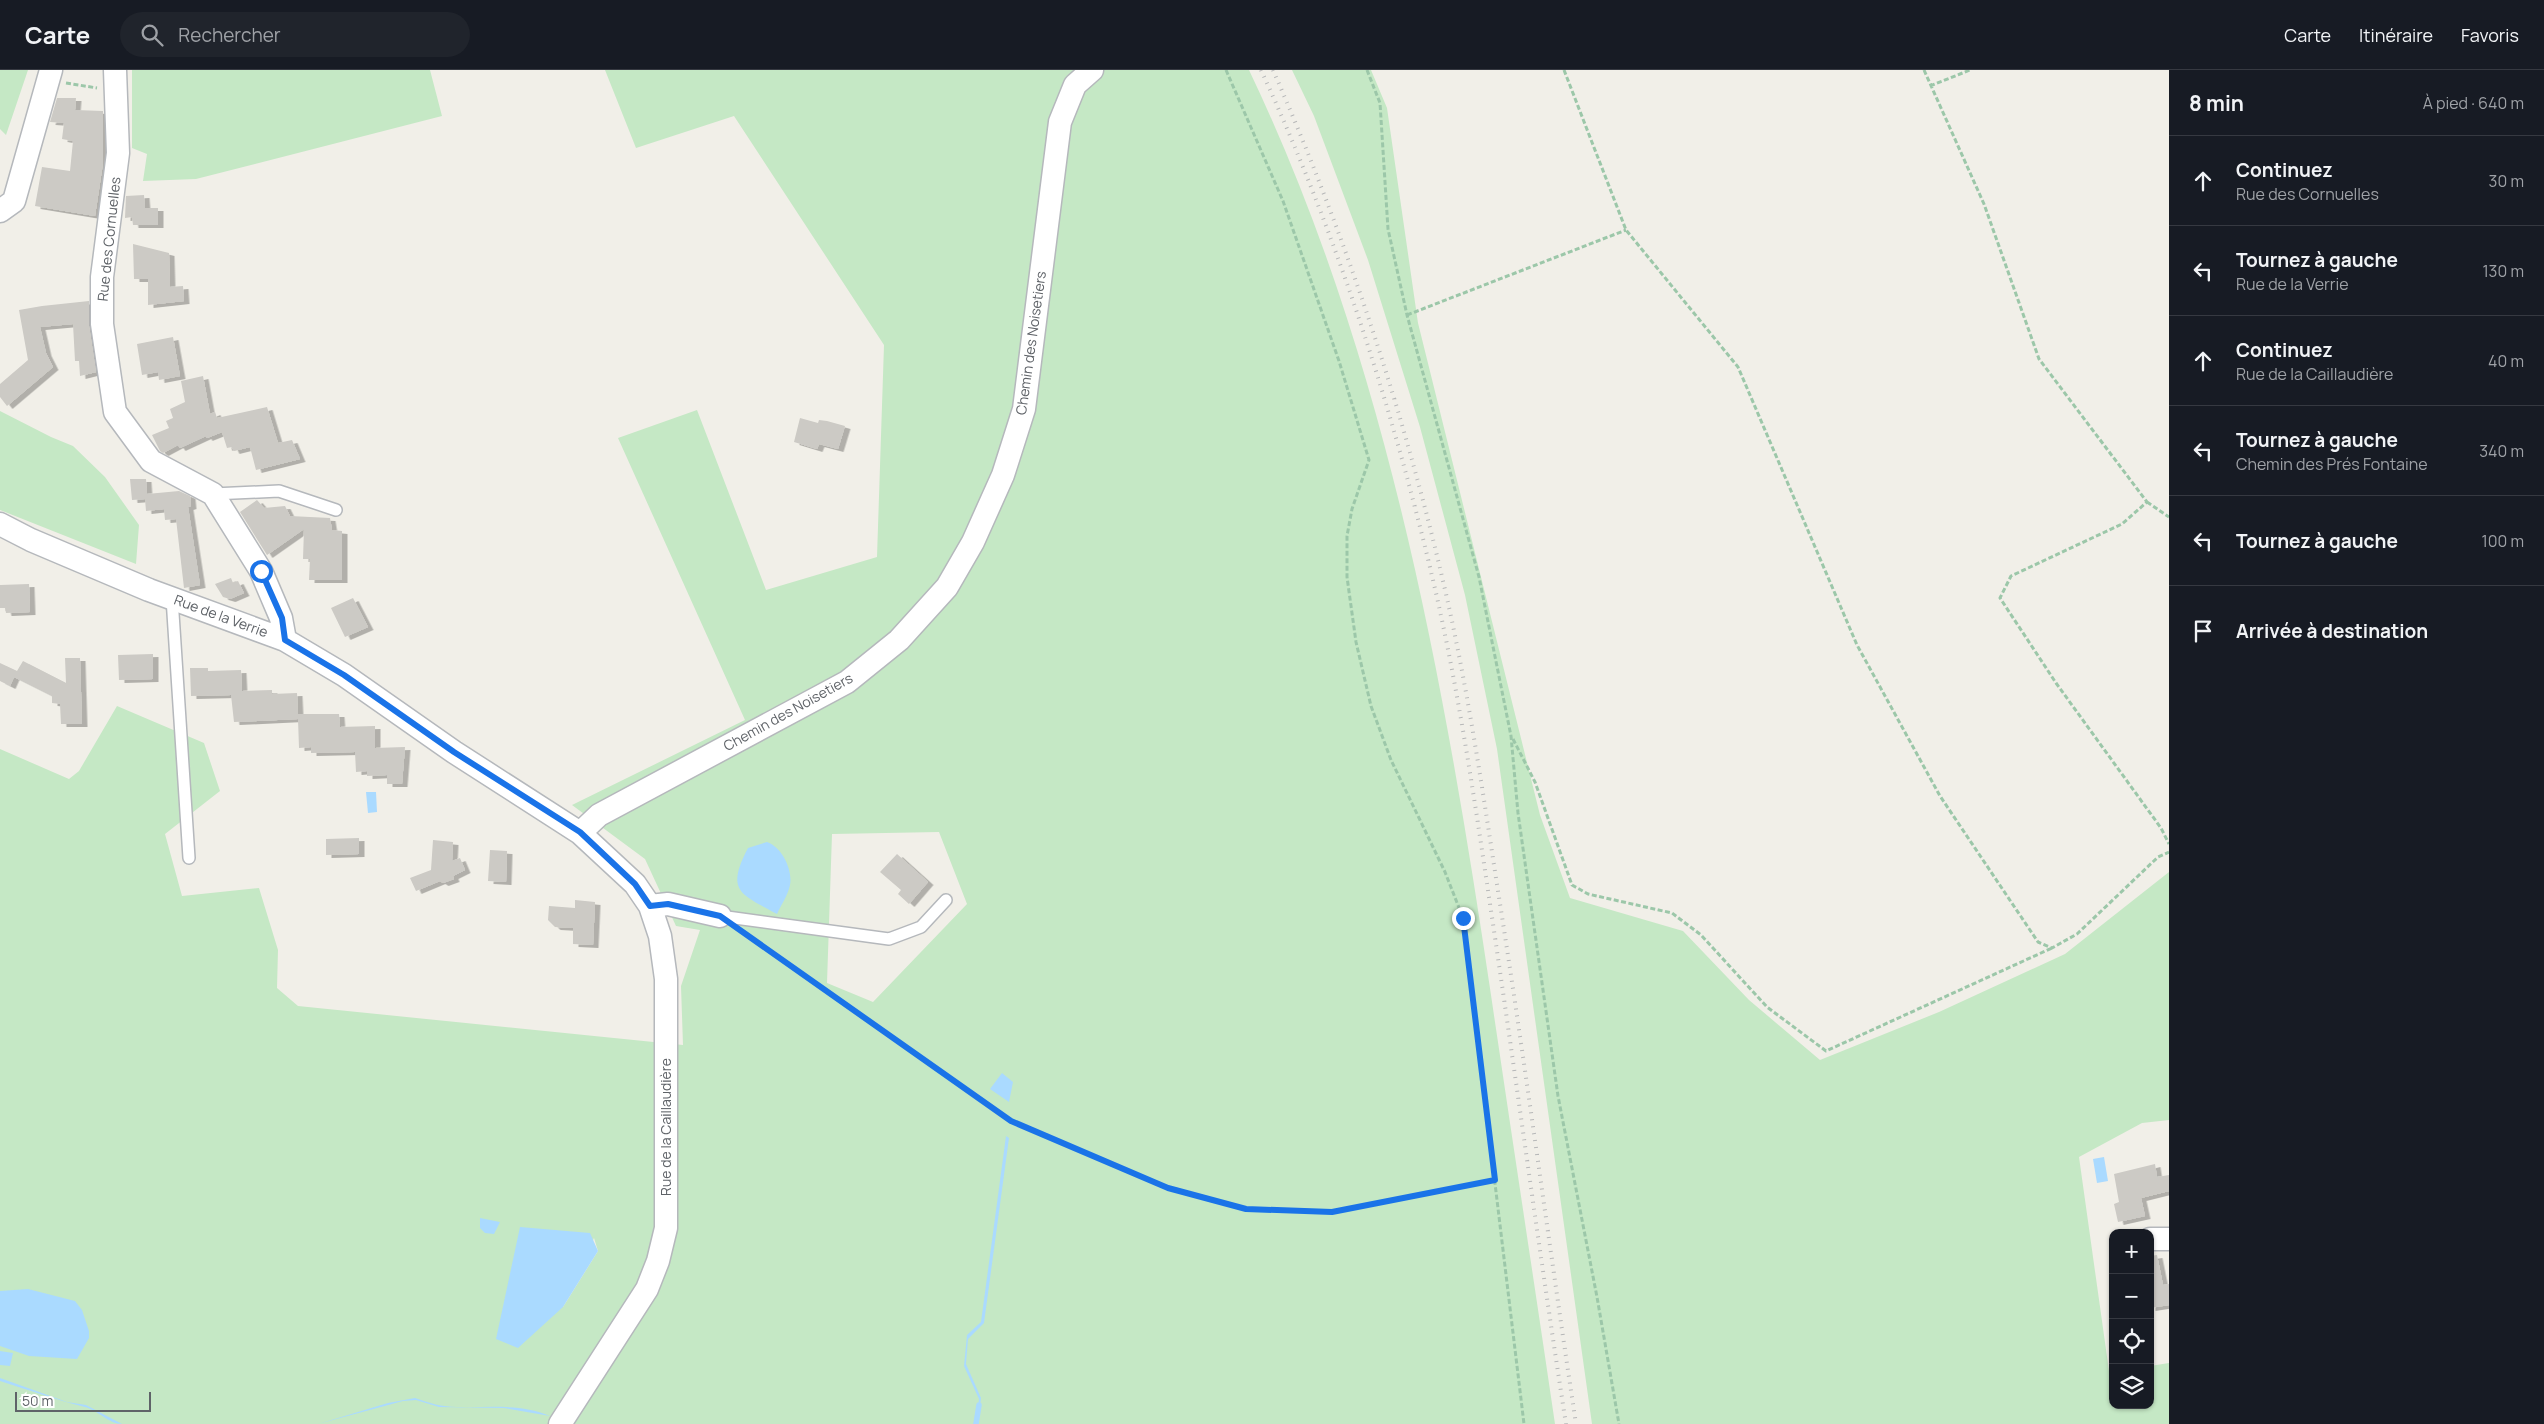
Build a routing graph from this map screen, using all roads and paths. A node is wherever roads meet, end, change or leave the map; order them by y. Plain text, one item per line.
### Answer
1 (1092, 70) edge
2 (1226, 70) edge
3 (1367, 70) edge
4 (1564, 70) edge
5 (1924, 70) edge
6 (1970, 70) edge
7 (50, 75) edge
8 (115, 80) edge
9 (1930, 86) junction
10 (0, 211) edge
11 (1626, 230) junction
12 (1406, 315) junction
13 (213, 494) junction
14 (2147, 502) junction
15 (336, 510) dead end
16 (2169, 518) edge
17 (0, 524) edge
18 (172, 598) junction
19 (285, 640) junction
20 (1511, 736) junction
21 (580, 832) junction
22 (2169, 844) edge
23 (2169, 852) edge
24 (189, 858) dead end
25 (946, 900) dead end
26 (650, 906) junction
27 (720, 916) junction
28 (2052, 948) junction
29 (1495, 1180) junction
30 (2154, 1238) edge
31 (2169, 1239) edge
32 (560, 1424) edge
33 (1524, 1424) edge
34 (1619, 1424) edge

1 - 21 street, Chemin des Noisetiers
2 - 29 path
3 - 12 path
4 - 11 path
5 - 9 path
6 - 9 path
7 - 8 path
7 - 10 street
8 - 13 street, Rue des Cornuelles
9 - 14 path
11 - 12 path
11 - 28 path
12 - 20 path
13 - 15 lane
13 - 19 street
14 - 16 path
14 - 22 path
17 - 18 street, Rue de la Verrie
18 - 19 street, Rue de la Verrie
18 - 24 lane
19 - 21 street, Rue de la Verrie
20 - 28 path
20 - 34 path
21 - 26 street, Rue de la Caillaudière
23 - 28 path
25 - 27 lane
26 - 27 street
26 - 32 street, Rue de la Caillaudière
27 - 29 path
29 - 33 path
30 - 31 street

